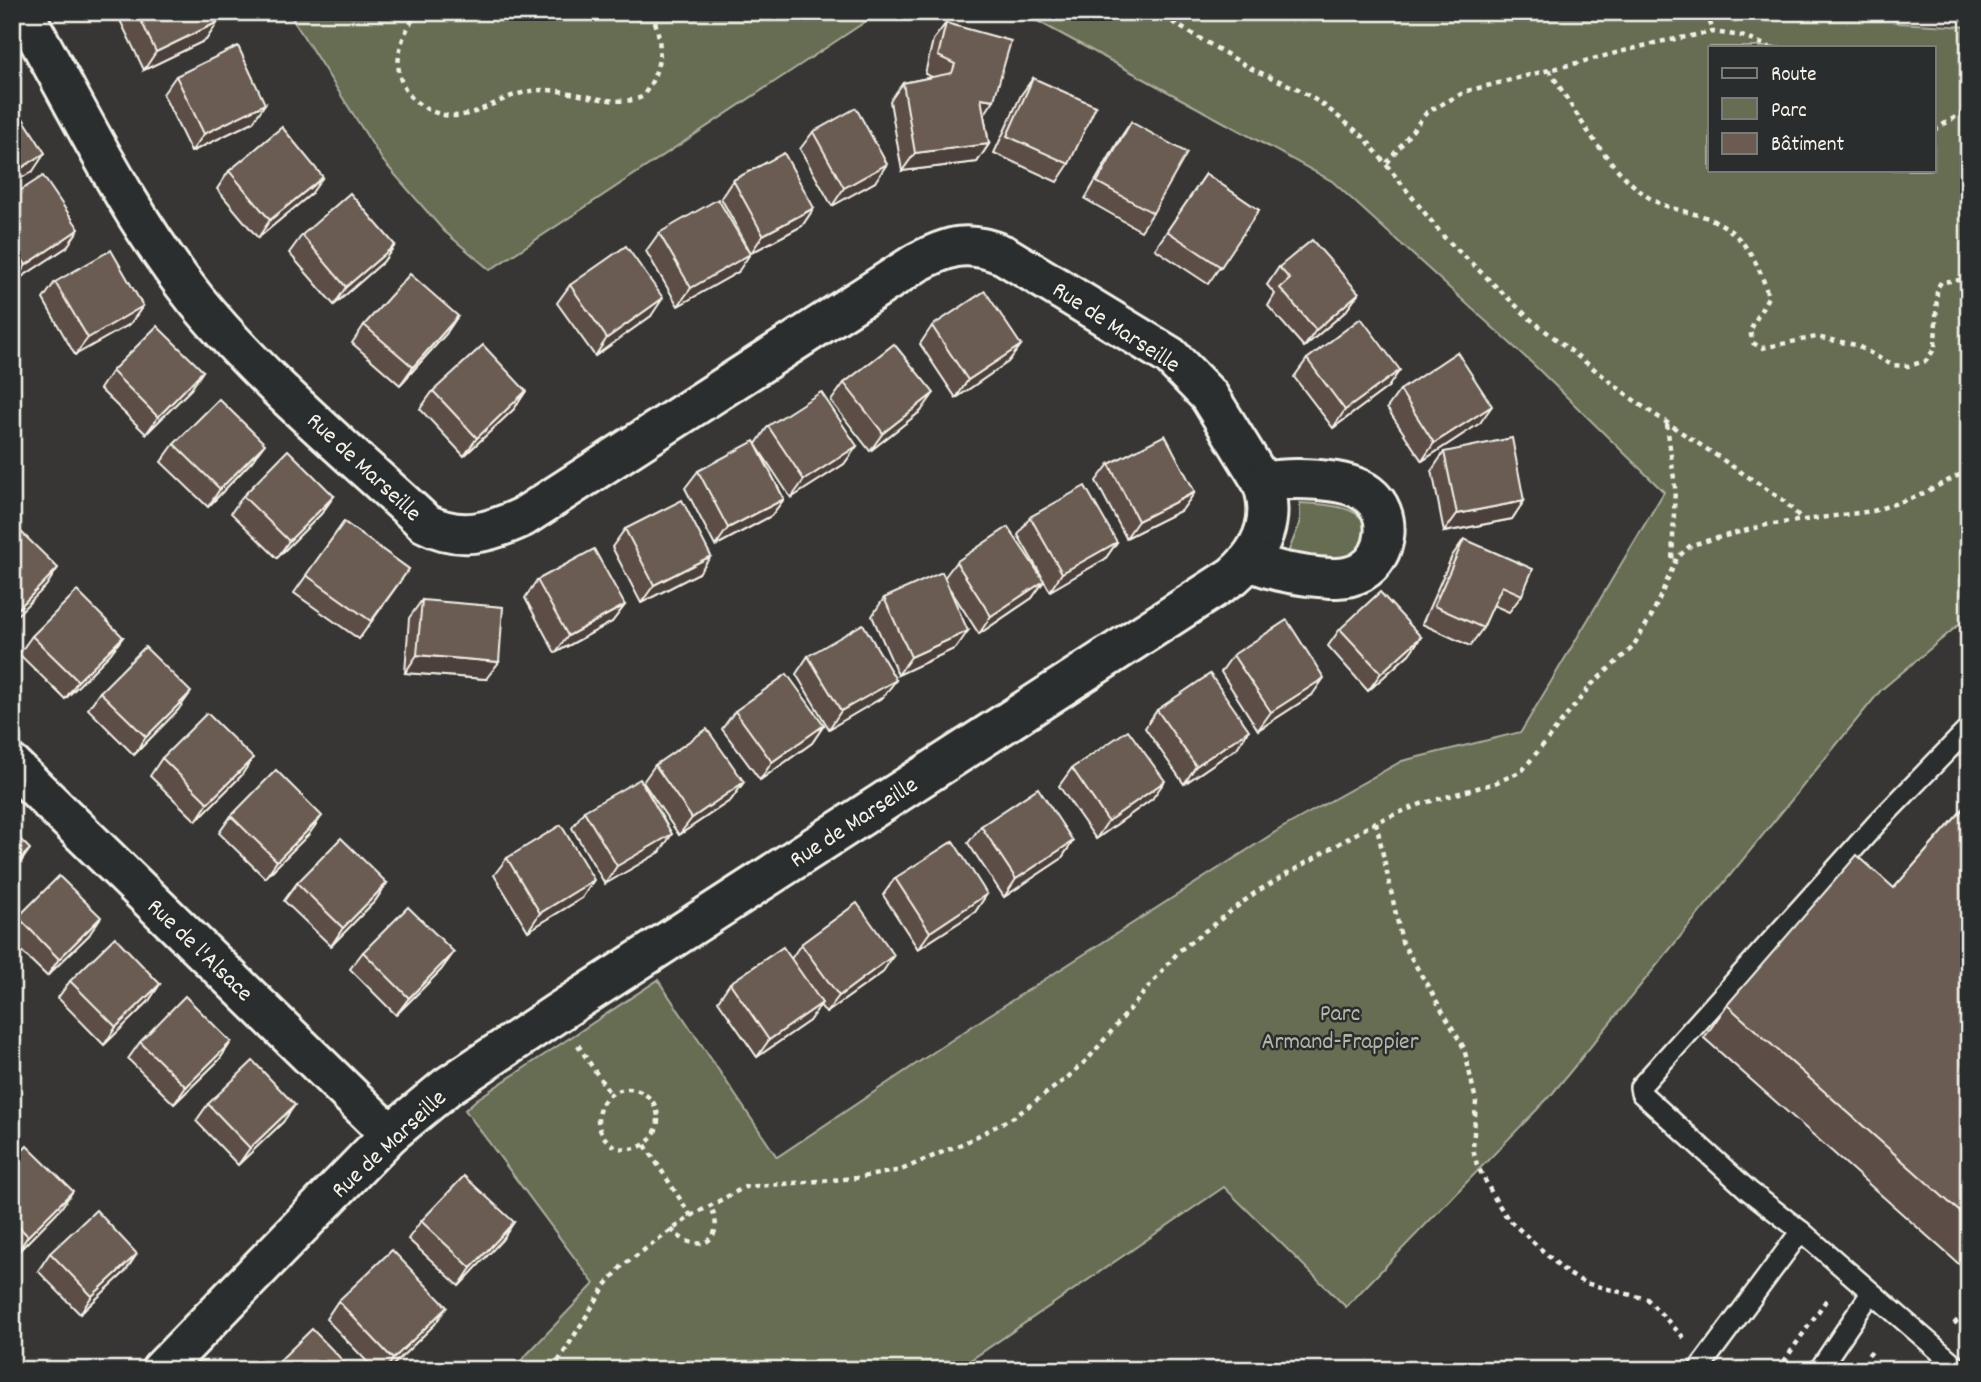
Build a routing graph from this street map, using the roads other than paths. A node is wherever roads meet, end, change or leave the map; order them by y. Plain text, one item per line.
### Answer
1 (23, 12) edge
2 (1262, 482) junction
3 (1251, 561) junction
4 (1969, 728) edge
5 (12, 765) edge
6 (390, 1134) junction
7 (1801, 1231) junction
8 (1871, 1293) junction
9 (1969, 1357) edge
10 (161, 1370) edge
11 (1698, 1370) edge
12 (1819, 1370) edge
13 (1959, 1370) edge

1 - 2 street, Rue de Marseille
2 - 3 street, Rue de Marseille
2 - 3 street
3 - 6 street, Rue de Marseille
4 - 7 lane
5 - 6 street, Rue de l'Alsace
6 - 10 street, Rue de Marseille
7 - 8 lane
7 - 11 lane
8 - 12 lane
8 - 13 lane
9 - 13 lane

